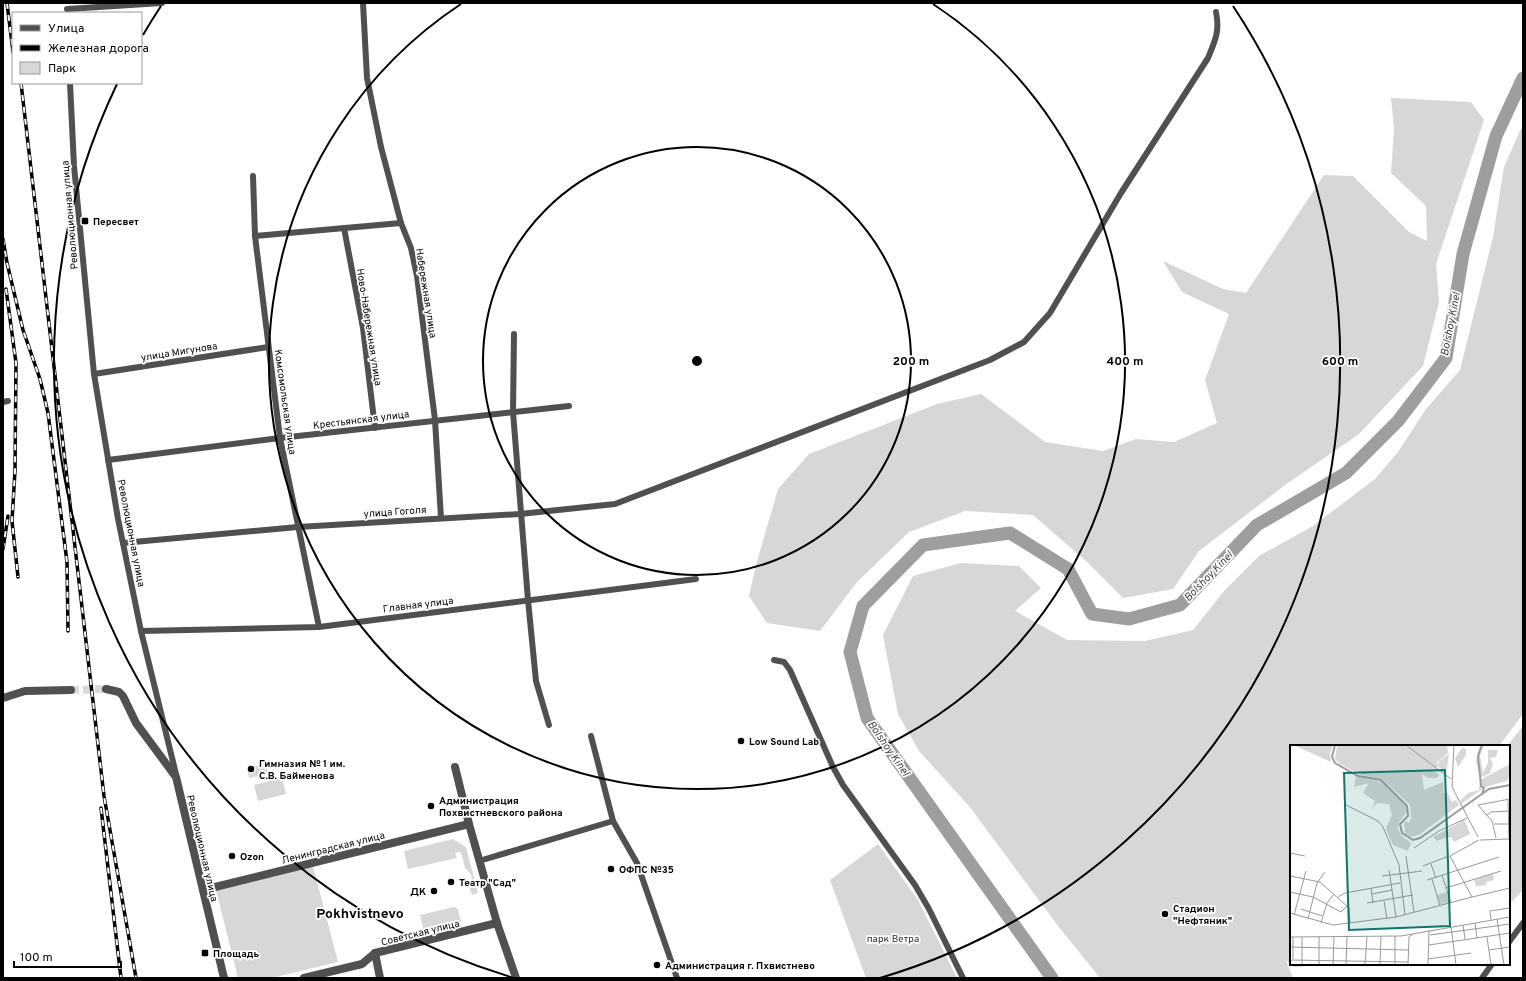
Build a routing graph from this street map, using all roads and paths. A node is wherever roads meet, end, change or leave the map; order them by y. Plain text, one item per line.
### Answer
1 (162, 3) edge
2 (363, 3) edge
3 (67, 8) edge
4 (1216, 12) dead end
5 (70, 84) edge
6 (253, 176) dead end
7 (401, 223) junction
8 (344, 228) junction
9 (255, 236) junction
10 (514, 334) dead end
11 (268, 347) junction
12 (94, 374) junction
13 (569, 406) dead end
14 (513, 412) junction
15 (435, 420) junction
16 (375, 428) junction
17 (280, 438) junction
18 (108, 460) junction
19 (520, 514) junction
20 (441, 518) junction
21 (298, 528) junction
22 (123, 543) junction
23 (696, 578) dead end
24 (528, 600) junction
25 (319, 627) junction
26 (141, 631) junction
27 (774, 660) dead end
28 (106, 689) tunnel mouth
29 (71, 690) tunnel mouth
30 (3, 698) edge
31 (549, 725) dead end
32 (591, 736) dead end
33 (455, 767) dead end
34 (176, 778) junction
35 (613, 821) junction
36 (469, 824) junction
37 (479, 861) junction
38 (203, 890) junction
39 (496, 923) junction
40 (1523, 923) edge
41 (1510, 941) edge
42 (375, 954) junction
43 (1491, 965) edge
44 (224, 978) edge
45 (304, 978) edge
46 (380, 978) edge
47 (516, 978) edge
48 (677, 978) edge
49 (963, 978) edge
50 (1482, 978) edge

1 - 3 street
2 - 7 street, Набережная улица
4 - 19 street, улица Гоголя
5 - 12 street, Революционная улица
6 - 9 street, Комсомольская улица
7 - 8 street
7 - 15 street, Набережная улица
8 - 9 street
8 - 16 street, Ново-Набережная улица
9 - 11 street, Комсомольская улица
10 - 14 street
11 - 12 street, улица Мигунова
11 - 17 street, Комсомольская улица
12 - 18 street, Революционная улица
13 - 14 street, Крестьянская улица
14 - 15 street, Крестьянская улица
14 - 19 street
15 - 16 street, Крестьянская улица
15 - 20 street, Набережная улица
16 - 17 street, Крестьянская улица
17 - 18 street, Крестьянская улица
17 - 21 street, Комсомольская улица
18 - 22 street, Революционная улица
19 - 20 street, улица Гоголя
19 - 24 street
20 - 21 street, улица Гоголя
21 - 22 street, улица Гоголя
21 - 25 street, Комсомольская улица
22 - 26 street, Революционная улица
23 - 24 street, Главная улица
24 - 25 street, Главная улица
24 - 31 street
25 - 26 street, Главная улица
26 - 34 street, Революционная улица
27 - 49 street
28 - 34 street
29 - 30 street
32 - 35 street
33 - 36 street
34 - 38 street, Революционная улица
35 - 37 street
35 - 48 street
36 - 37 street
36 - 38 street, Ленинградская улица
37 - 39 street
38 - 44 street, Революционная улица
39 - 42 street, Советская улица
39 - 47 street
40 - 41 street
42 - 45 street, Советская улица
42 - 46 street
43 - 50 street

